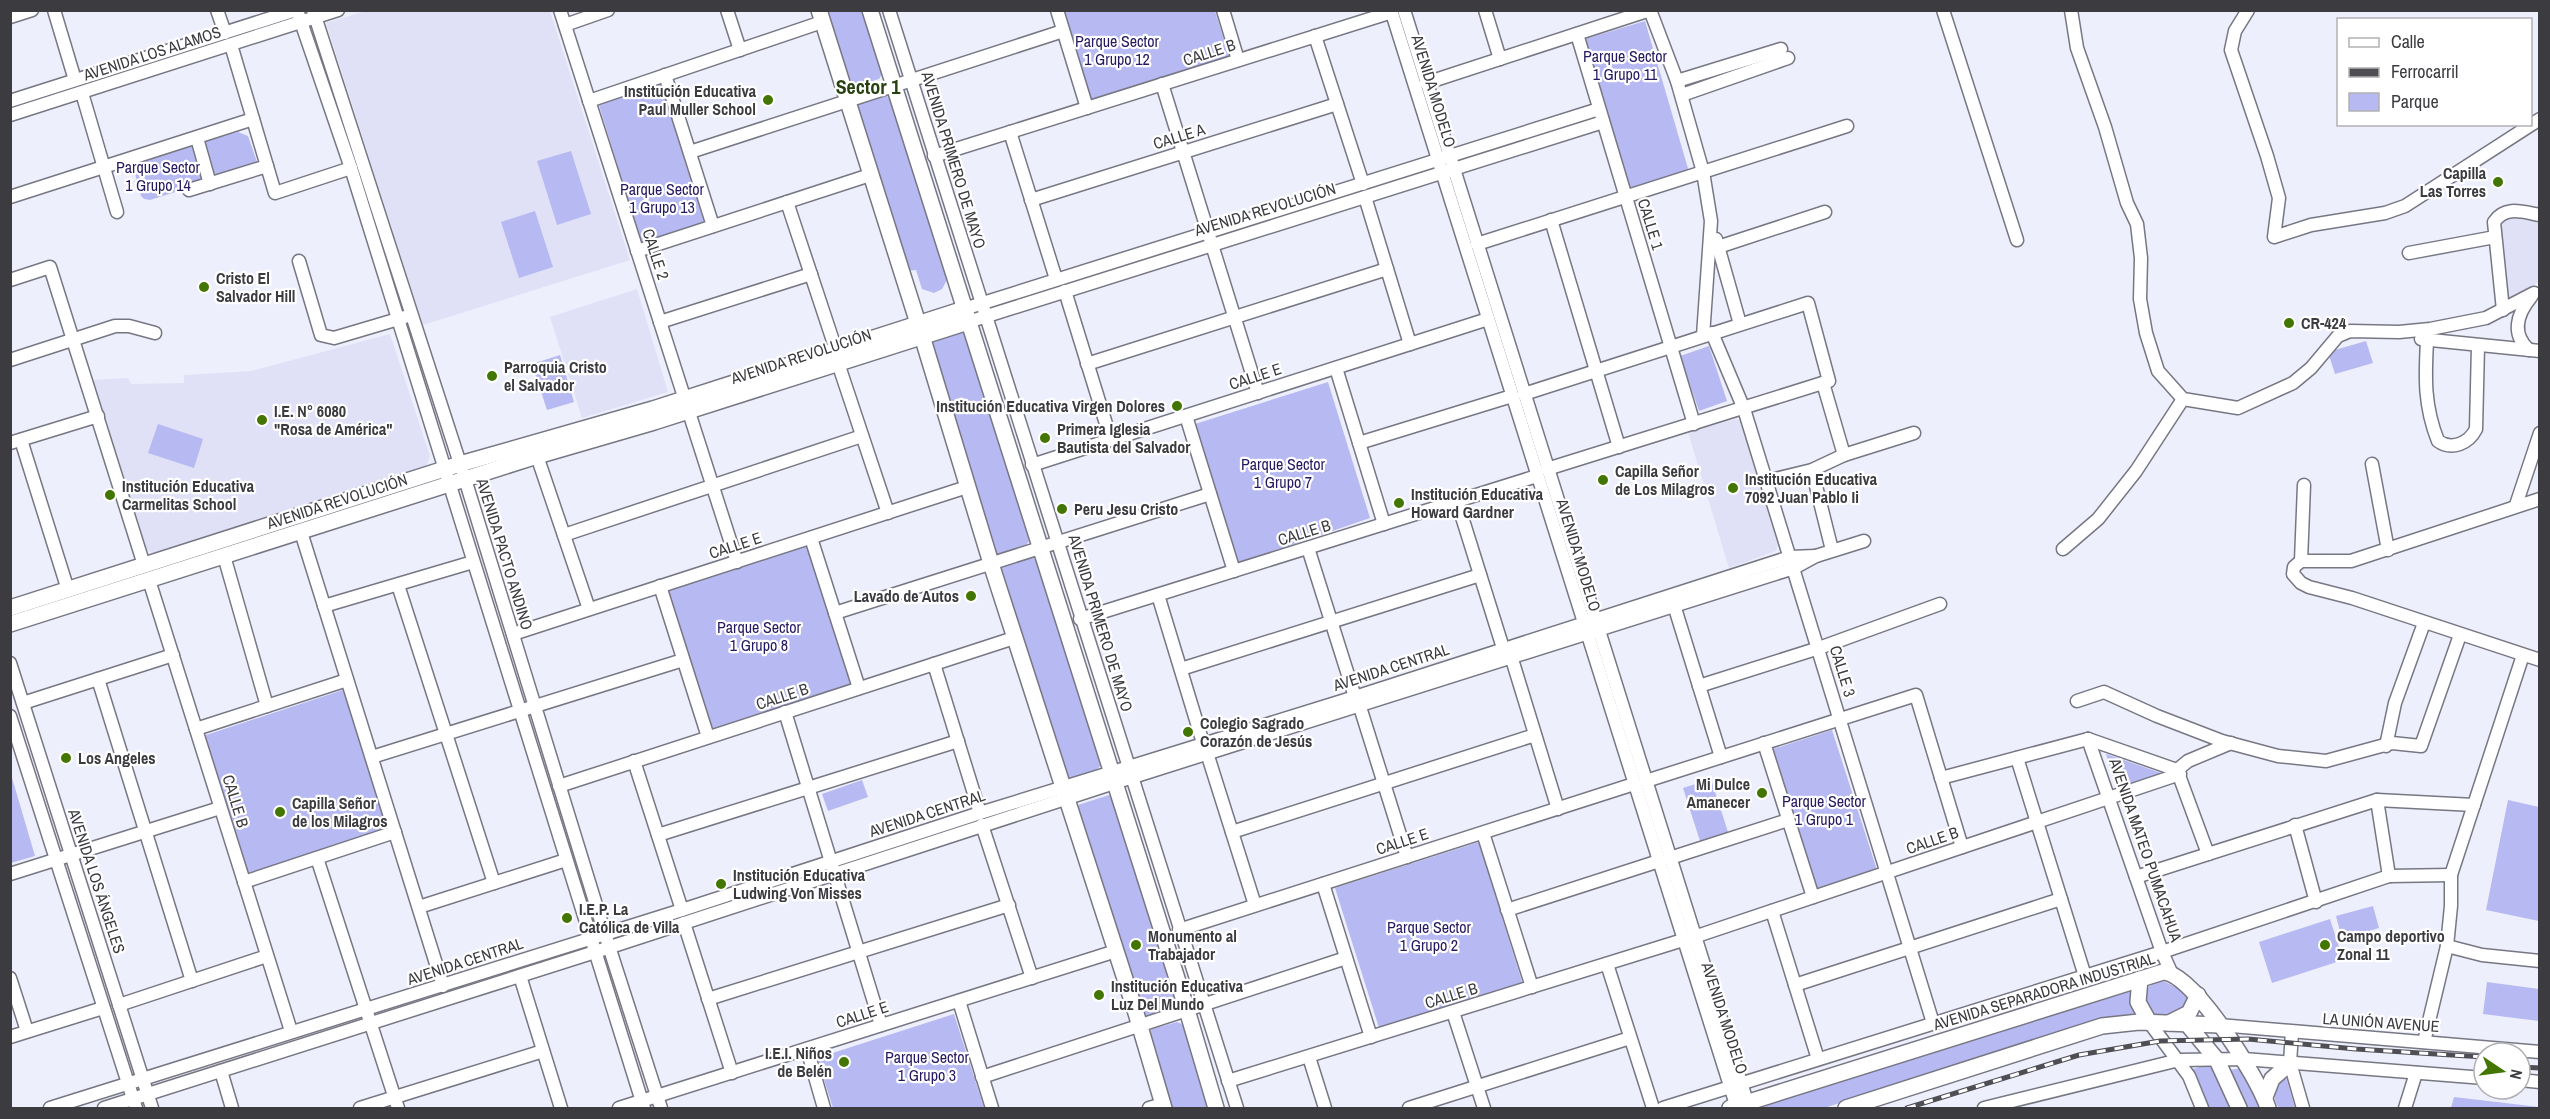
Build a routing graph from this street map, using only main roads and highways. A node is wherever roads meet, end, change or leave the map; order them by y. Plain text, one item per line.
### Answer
1 (870, 10) edge
2 (821, 16) edge
3 (966, 315) junction
4 (920, 330) junction
5 (687, 405) junction
6 (463, 472) junction
7 (147, 573) junction
8 (10, 608) edge
9 (10, 624) edge
10 (2140, 979) junction
11 (2198, 995) junction
12 (2150, 1022) junction
13 (2169, 1023) junction
14 (2188, 1025) junction
15 (2219, 1025) junction
16 (2290, 1063) road end
17 (2266, 1103) edge
18 (1158, 1107) edge
19 (1740, 1107) edge
20 (1216, 1108) edge
21 (1846, 1108) edge
22 (2239, 1108) edge

1 - 3 main road
2 - 4 main road
3 - 4 main road, AVENIDA REVOLUCIÓN
3 - 20 main road
4 - 5 main road, AVENIDA REVOLUCIÓN
4 - 18 main road
5 - 6 main road, AVENIDA REVOLUCIÓN
5 - 6 main road, AVENIDA REVOLUCIÓN
6 - 7 main road, AVENIDA REVOLUCIÓN
6 - 7 main road, AVENIDA REVOLUCIÓN
7 - 8 main road, AVENIDA REVOLUCIÓN
7 - 9 main road, AVENIDA REVOLUCIÓN
10 - 11 main road, AVENIDA SEPARADORA INDUSTRIAL
10 - 12 main road
10 - 19 main road, AVENIDA SEPARADORA INDUSTRIAL
11 - 13 main road
11 - 15 main road, AVENIDA SEPARADORA INDUSTRIAL
12 - 13 main road
12 - 21 main road
13 - 14 main road
14 - 15 main road
14 - 22 main road
15 - 17 main road
16 - 17 main road

